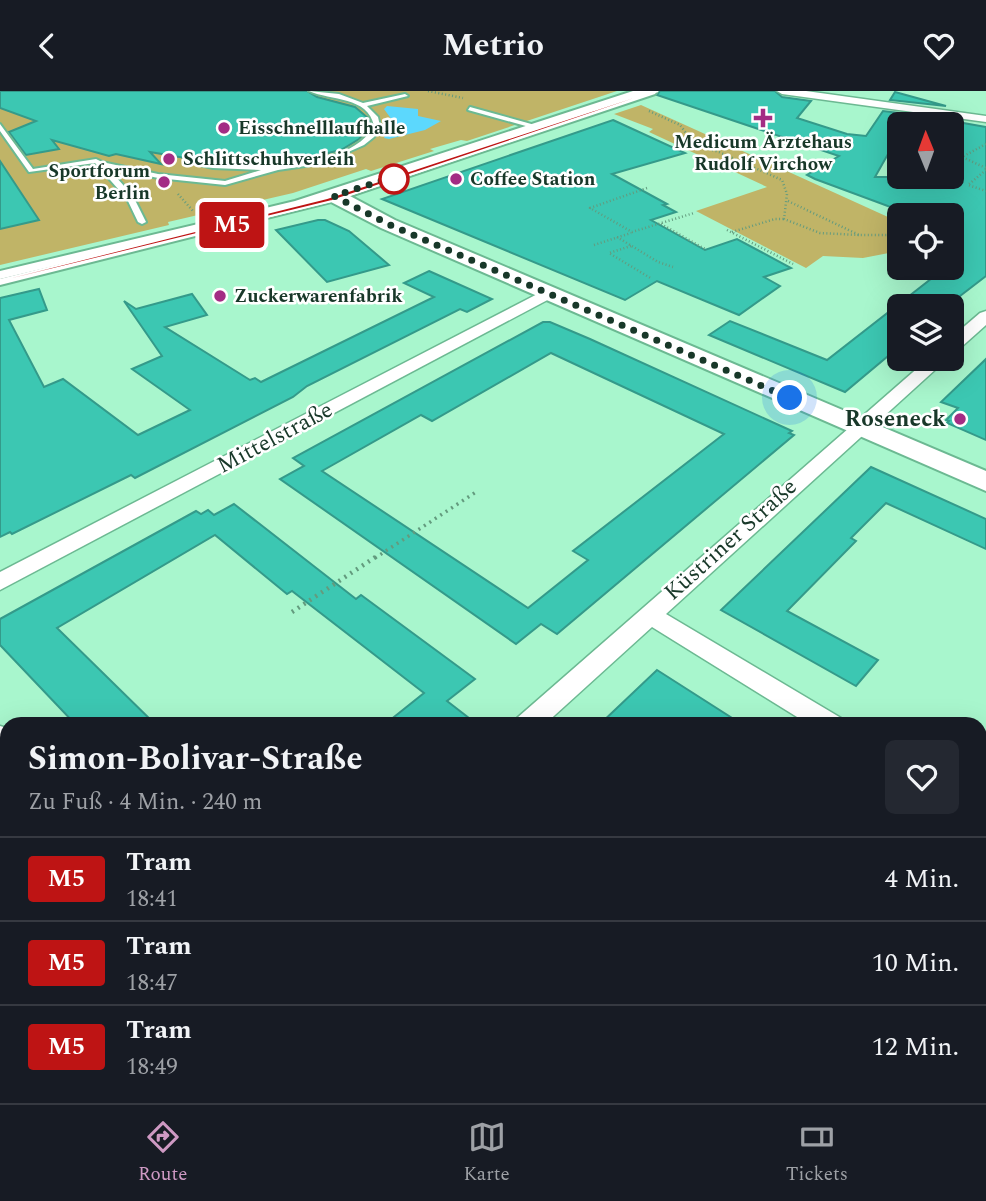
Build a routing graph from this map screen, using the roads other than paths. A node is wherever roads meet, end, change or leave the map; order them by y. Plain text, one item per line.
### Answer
1 (312, 91) edge
2 (649, 91) edge
3 (782, 91) edge
4 (405, 96) dead end
5 (363, 105) junction
6 (470, 109) dead end
7 (986, 119) edge
8 (0, 126) edge
9 (540, 128) junction
10 (100, 164) junction
11 (199, 164) dead end
12 (276, 168) junction
13 (334, 196) junction
14 (142, 222) dead end
15 (0, 278) edge
16 (550, 293) junction
17 (986, 316) edge
18 (964, 335) edge
19 (923, 371) edge
20 (858, 427) junction
21 (986, 482) edge
22 (0, 582) edge
23 (648, 614) junction
24 (535, 717) edge
25 (819, 717) edge

1 - 5 lane
2 - 9 main road
3 - 7 street
4 - 5 lane
5 - 12 lane
6 - 9 lane
8 - 10 lane
9 - 13 main road
10 - 12 lane
10 - 14 lane
11 - 12 lane
13 - 15 main road
13 - 16 main road
16 - 20 main road
16 - 22 street, Mittelstraße
17 - 18 street
19 - 20 street, Küstriner Straße
20 - 21 main road
20 - 23 street, Küstriner Straße
23 - 24 street, Küstriner Straße
23 - 25 street

